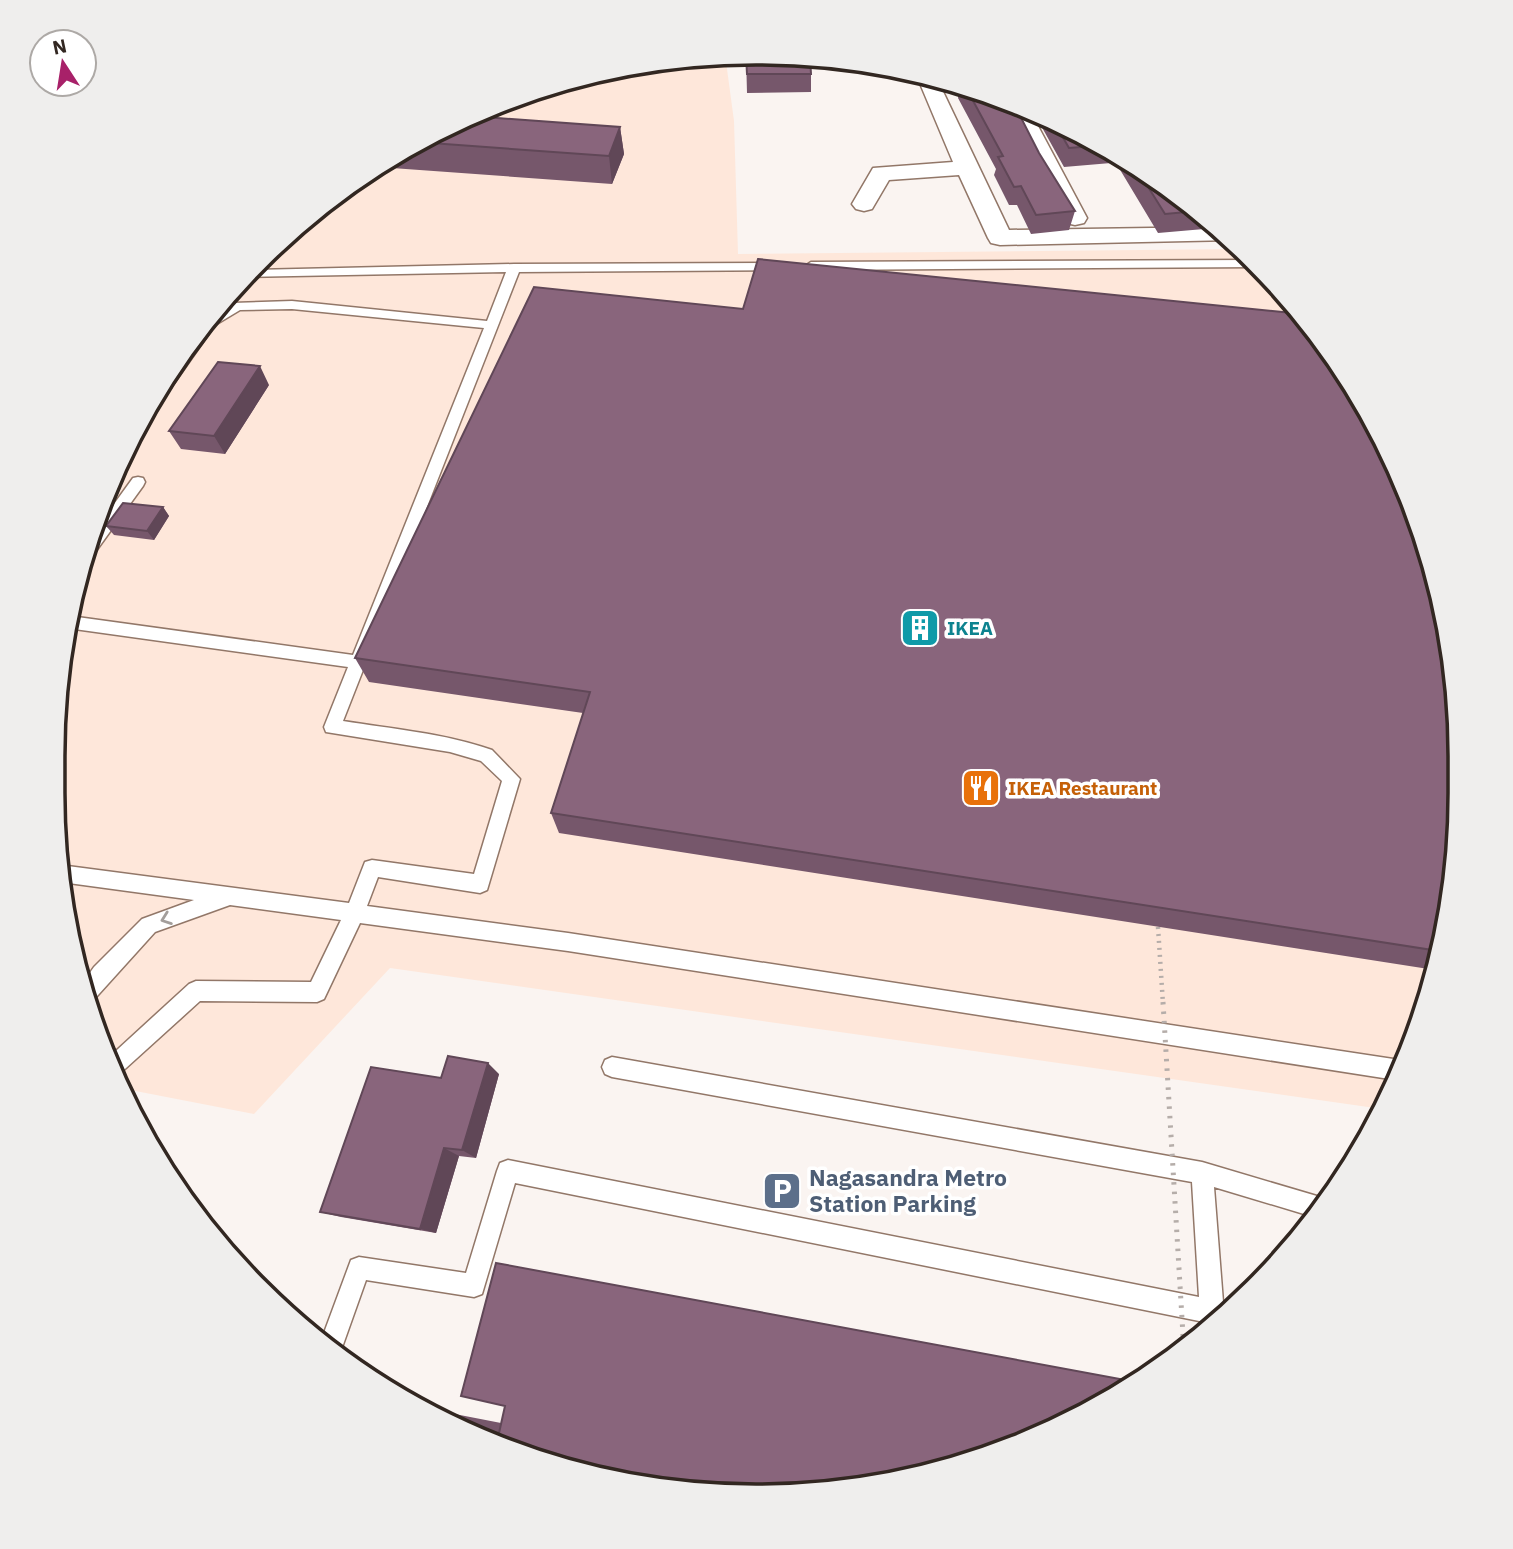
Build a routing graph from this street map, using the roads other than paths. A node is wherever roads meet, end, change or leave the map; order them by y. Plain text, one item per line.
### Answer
1 (930, 87) edge
2 (1022, 118) edge
3 (968, 168) junction
4 (864, 204) dead end
5 (1211, 234) edge
6 (1086, 237) junction
7 (1243, 264) edge
8 (514, 268) junction
9 (261, 274) edge
10 (226, 313) edge
11 (491, 326) junction
12 (138, 482) dead end
13 (102, 532) edge
14 (78, 623) edge
15 (358, 662) junction
16 (70, 874) edge
17 (230, 895) junction
18 (355, 912) junction
19 (92, 987) edge
20 (119, 1062) edge
21 (612, 1067) dead end
22 (1391, 1069) edge
23 (1202, 1173) junction
24 (1311, 1205) edge
25 (1218, 1309) edge
26 (1214, 1312) edge
27 (333, 1340) edge

1 - 3 street
2 - 6 street
3 - 4 street
3 - 6 street
5 - 6 street
7 - 8 lane
8 - 9 lane
8 - 11 lane
10 - 11 lane
11 - 15 lane
12 - 13 lane
14 - 15 lane
15 - 18 lane
16 - 17 lane
17 - 18 lane
17 -> 19 lane
18 - 20 lane
18 - 22 lane
21 - 23 lane
23 - 24 lane
23 - 25 lane
26 - 27 lane

